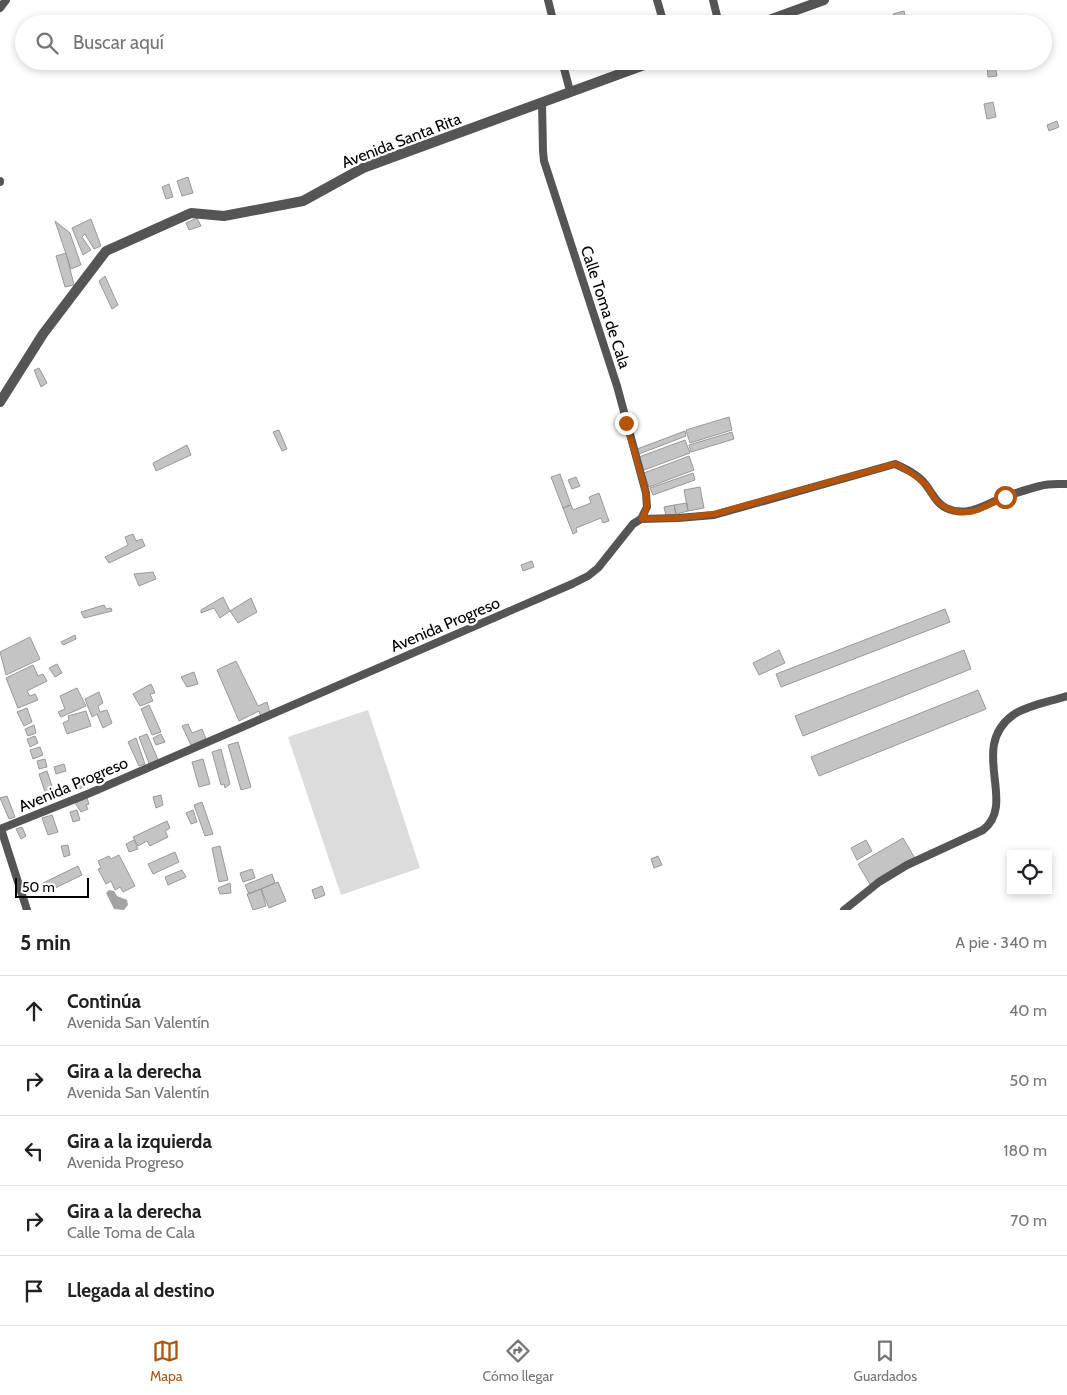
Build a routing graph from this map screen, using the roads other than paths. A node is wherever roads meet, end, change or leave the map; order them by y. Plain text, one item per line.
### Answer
1 (548, 0) edge
2 (658, 0) edge
3 (713, 0) edge
4 (824, 0) edge
5 (552, 15) edge
6 (662, 15) edge
7 (717, 15) edge
8 (783, 15) edge
9 (564, 70) edge
10 (630, 70) edge
11 (570, 91) junction
12 (542, 103) junction
13 (0, 402) edge
14 (1067, 484) edge
15 (642, 519) junction
16 (1067, 696) edge
17 (0, 829) edge
18 (27, 910) edge
19 (844, 910) edge

1 - 5 street
2 - 6 street
3 - 7 street
4 - 8 street
9 - 11 street
10 - 11 street, Avenida Santa Rita
11 - 12 street, Avenida Santa Rita
12 - 13 street, Avenida Santa Rita
12 - 15 street, Calle Toma de Cala
14 - 15 street
15 - 17 street, Avenida Progreso
16 - 19 street
17 - 18 street

